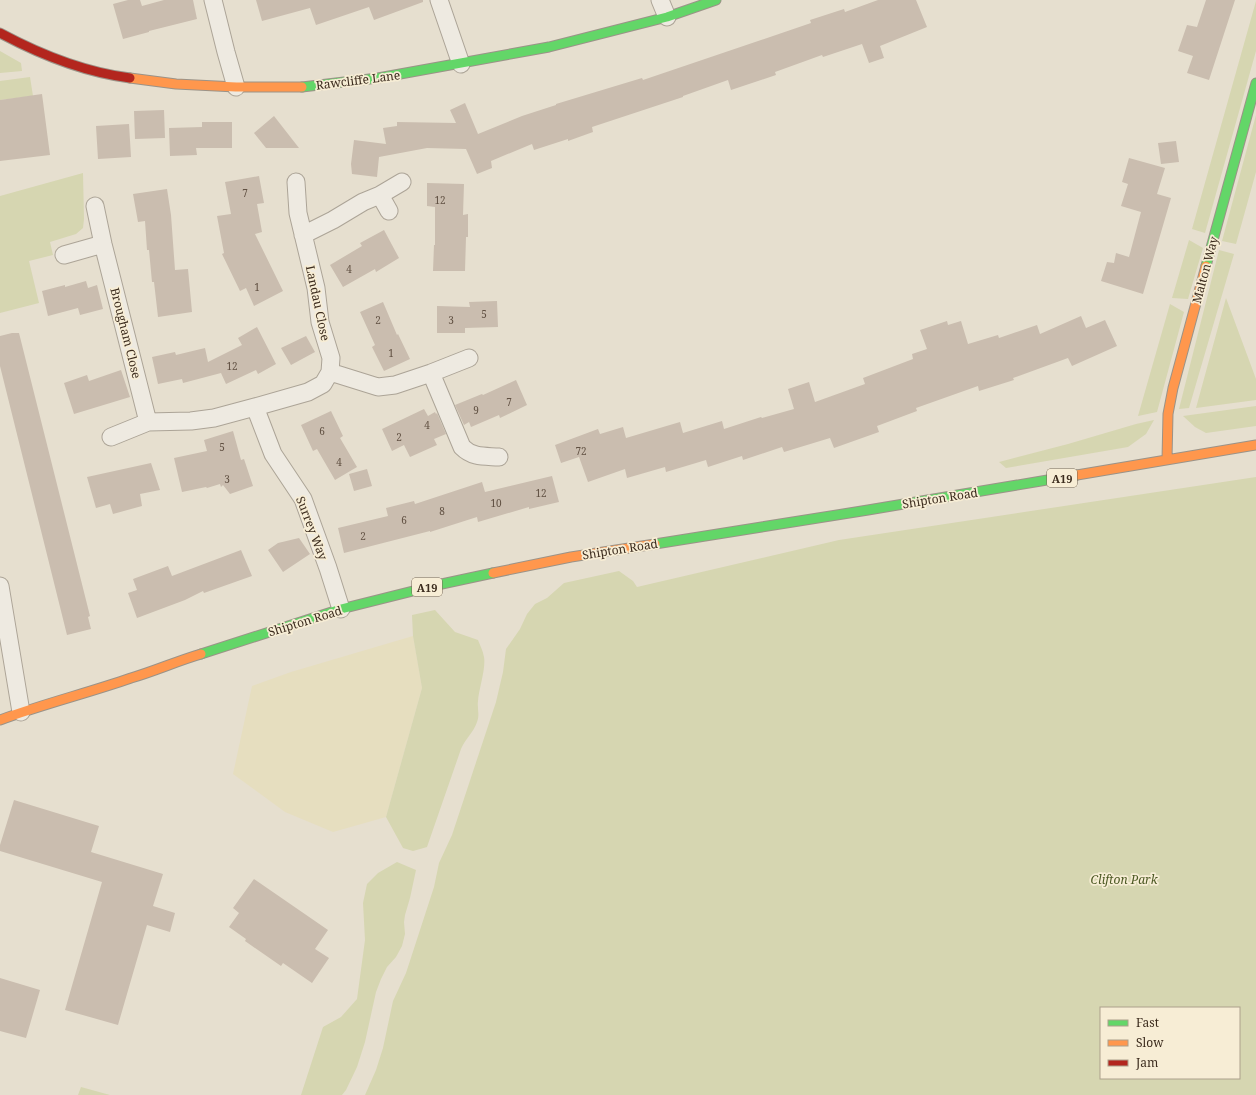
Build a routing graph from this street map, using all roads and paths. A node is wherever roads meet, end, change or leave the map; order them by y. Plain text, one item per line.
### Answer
1 (213, 0) edge
2 (439, 0) edge
3 (660, 0) edge
4 (716, 0) edge
5 (666, 17) junction
6 (0, 32) edge
7 (461, 64) junction
8 (1256, 83) edge
9 (236, 87) junction
10 (296, 182) dead end
11 (402, 182) dead end
12 (380, 195) junction
13 (95, 206) dead end
14 (389, 211) dead end
15 (303, 235) junction
16 (103, 244) junction
17 (64, 255) dead end
18 (469, 358) dead end
19 (330, 372) junction
20 (431, 373) junction
21 (255, 408) junction
22 (148, 422) junction
23 (111, 437) dead end
24 (1256, 445) edge
25 (499, 457) dead end
26 (1167, 458) junction
27 (0, 586) edge
28 (341, 609) junction
29 (21, 712) junction
30 (0, 720) edge

1 - 9 street
2 - 7 street
3 - 5 street
4 - 5 main road, Rawcliffe Lane
5 - 7 main road, Rawcliffe Lane
6 - 9 main road, Rawcliffe Lane
7 - 9 main road, Rawcliffe Lane
8 - 26 main road, Malton Way
10 - 15 street, Landau Close
11 - 12 street
12 - 14 street
12 - 15 street
13 - 16 street, Brougham Close
15 - 19 street, Landau Close
16 - 17 street
16 - 22 street, Brougham Close
18 - 20 street
19 - 20 street
19 - 21 street
20 - 25 street
21 - 22 street
21 - 28 street, Surrey Way
22 - 23 street
24 - 26 main road, Shipton Road / A19
26 - 28 main road, Shipton Road / A19
27 - 29 street
28 - 29 main road, Shipton Road / A19
29 - 30 main road, Shipton Road / A19

